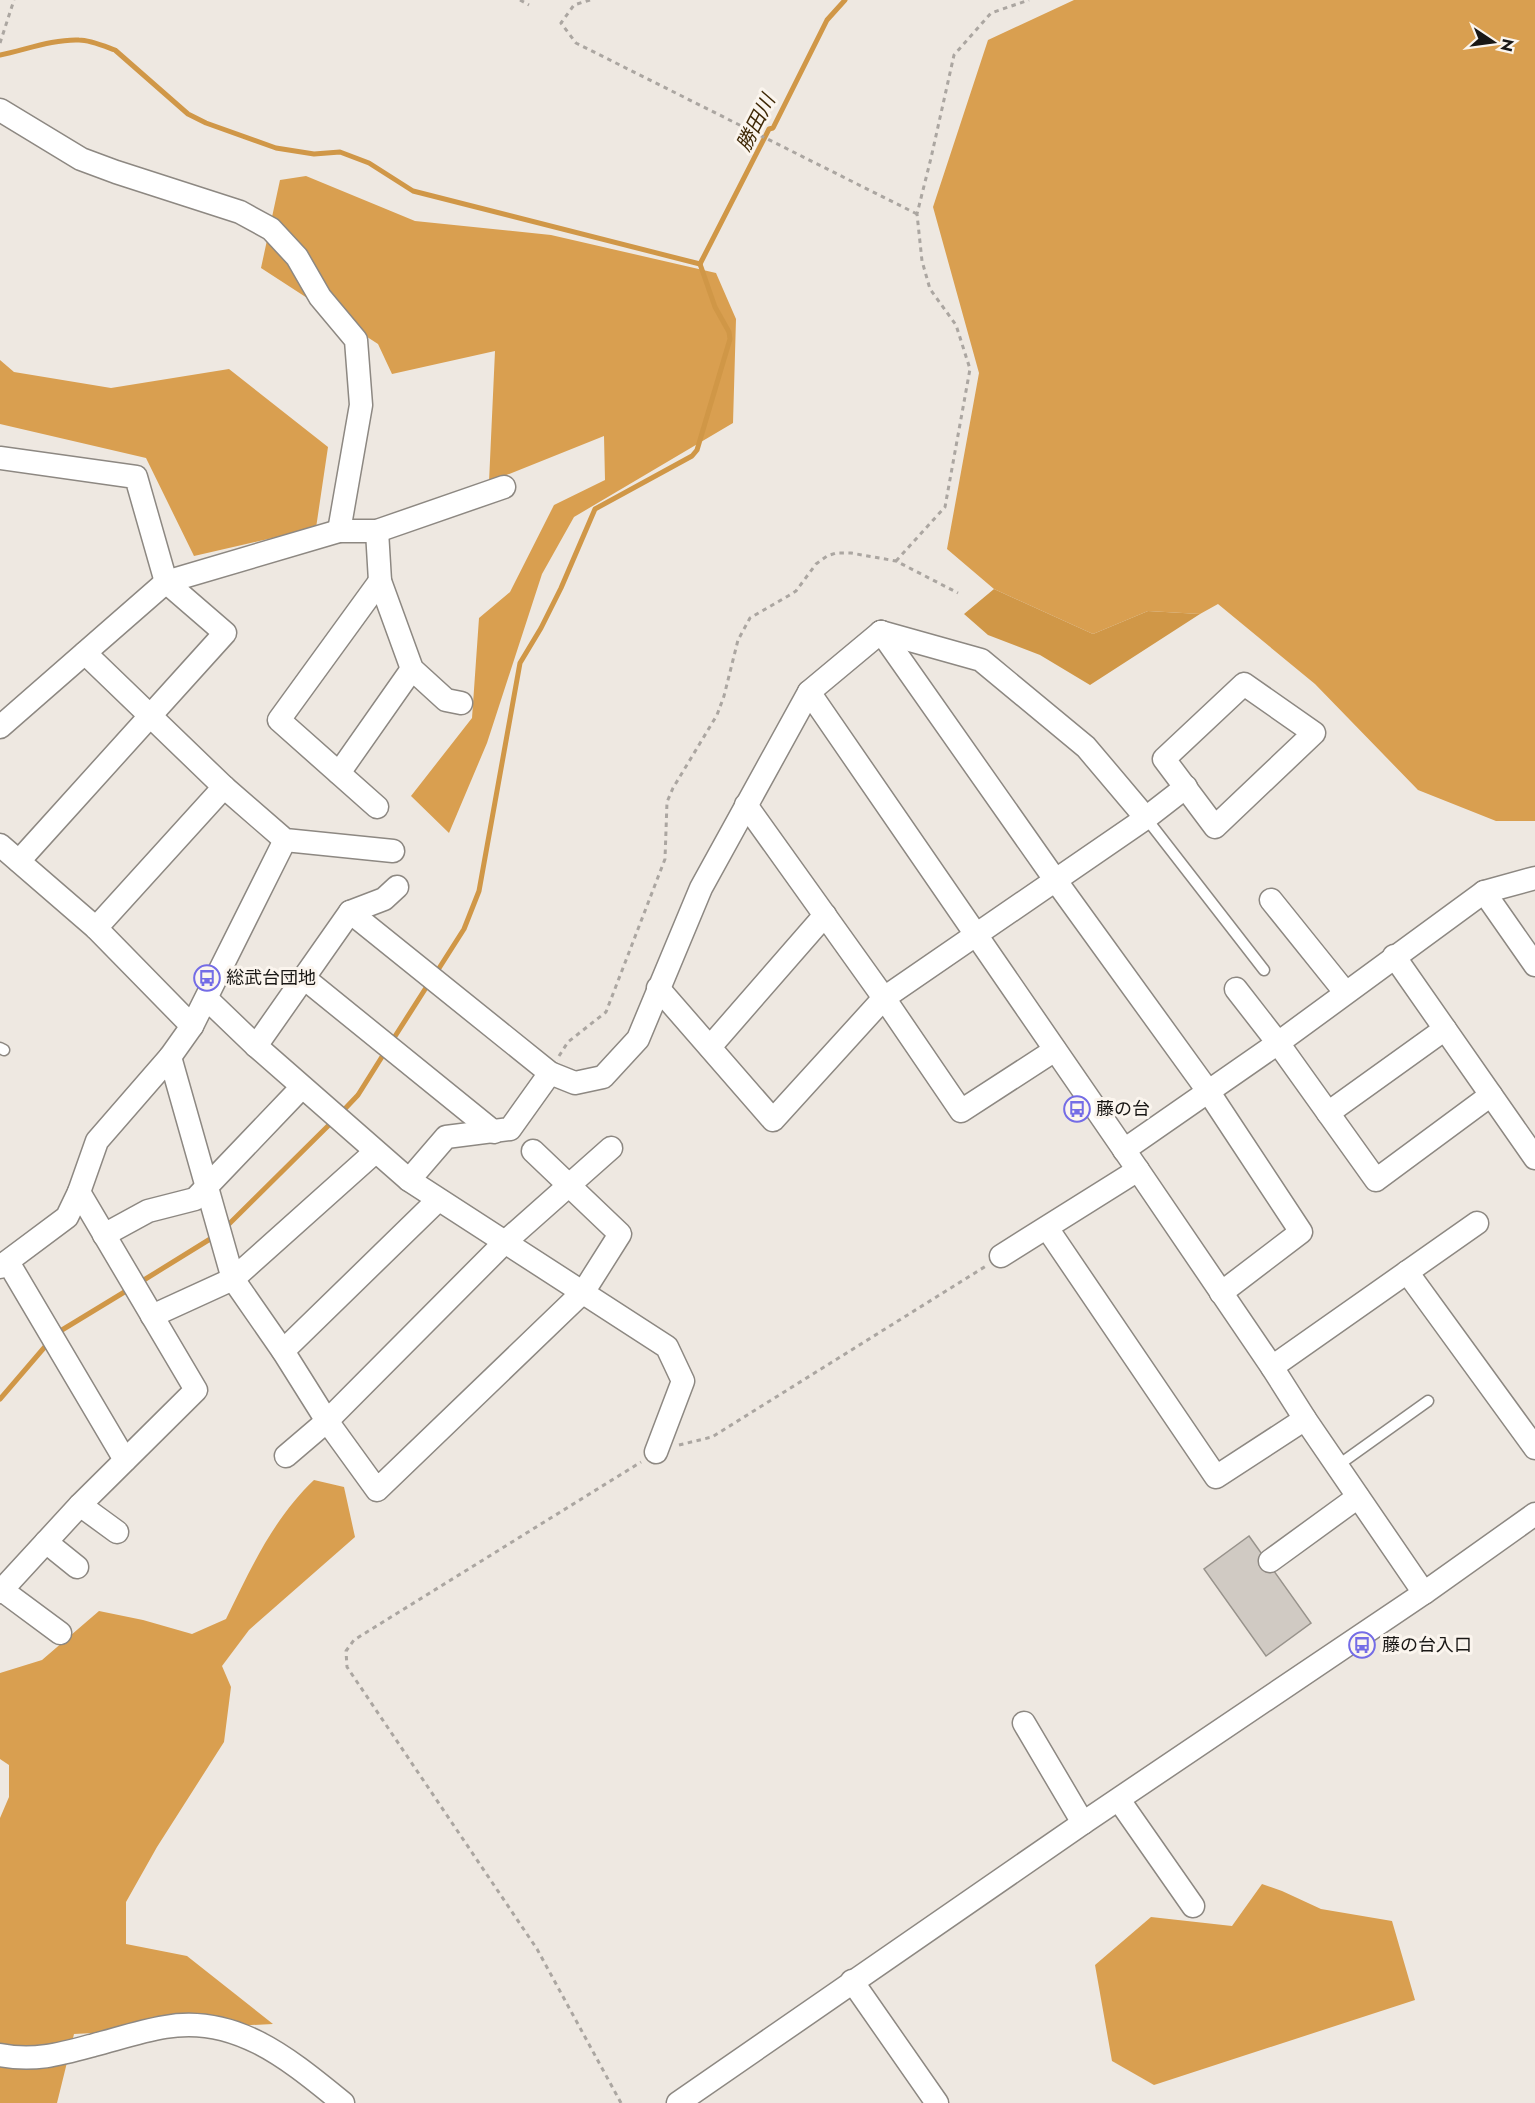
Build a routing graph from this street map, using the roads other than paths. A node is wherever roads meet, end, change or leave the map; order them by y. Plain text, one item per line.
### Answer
1 (0, 110) edge
2 (0, 458) edge
3 (504, 487) dead end
4 (339, 531) junction
5 (377, 531) junction
6 (380, 581) junction
7 (166, 582) junction
8 (881, 632) junction
9 (85, 653) junction
10 (412, 669) junction
11 (808, 692) junction
12 (461, 703) dead end
13 (150, 717) junction
14 (0, 727) edge
15 (339, 773) junction
16 (224, 787) junction
17 (1186, 787) junction
18 (746, 805) junction
19 (378, 807) dead end
20 (1146, 818) junction
21 (285, 840) junction
22 (0, 845) edge
23 (393, 851) dead end
24 (20, 861) junction
25 (1535, 878) edge
26 (1056, 880) junction
27 (397, 887) dead end
28 (1484, 892) junction
29 (1271, 900) dead end
30 (350, 912) junction
31 (825, 915) junction
32 (96, 928) junction
33 (976, 935) junction
34 (1394, 956) junction
35 (1535, 965) edge
36 (1264, 970) dead end
37 (304, 978) junction
38 (658, 988) junction
39 (1236, 989) dead end
40 (1345, 992) junction
41 (884, 998) junction
42 (207, 999) junction
43 (192, 1026) junction
44 (1445, 1029) junction
45 (1278, 1043) junction
46 (256, 1046) junction
47 (710, 1047) junction
48 (1055, 1050) junction
49 (170, 1057) junction
50 (550, 1072) junction
51 (302, 1087) junction
52 (1208, 1091) junction
53 (1491, 1095) junction
54 (1328, 1113) junction
55 (494, 1132) junction
56 (1528, 1134) edge
57 (611, 1148) dead end
58 (1124, 1150) junction
59 (533, 1151) dead end
60 (375, 1152) junction
61 (1535, 1158) edge
62 (1138, 1170) junction
63 (409, 1180) junction
64 (568, 1184) junction
65 (207, 1188) junction
66 (79, 1192) junction
67 (438, 1200) junction
68 (1477, 1223) dead end
69 (1047, 1228) junction
70 (104, 1235) junction
71 (505, 1242) junction
72 (1001, 1256) road end
73 (4, 1264) edge
74 (1407, 1272) junction
75 (233, 1279) junction
76 (584, 1291) junction
77 (1221, 1293) junction
78 (152, 1316) junction
79 (283, 1351) junction
80 (1272, 1367) junction
81 (1428, 1401) dead end
82 (1305, 1419) junction
83 (327, 1421) junction
84 (1535, 1448) edge
85 (656, 1452) road end
86 (286, 1456) dead end
87 (125, 1460) junction
88 (1337, 1466) junction
89 (1358, 1497) junction
90 (80, 1505) junction
91 (1535, 1514) edge
92 (117, 1532) dead end
93 (46, 1542) junction
94 (1270, 1561) dead end
95 (77, 1567) dead end
96 (1, 1591) edge
97 (1424, 1593) junction
98 (60, 1633) dead end
99 (1024, 1723) dead end
100 (1119, 1800) junction
101 (1083, 1823) junction
102 (1193, 1906) dead end
103 (852, 1981) junction
104 (0, 2055) edge
105 (343, 2103) edge
106 (678, 2103) edge
107 (937, 2103) edge

1 - 4 street
2 - 7 street
3 - 5 street
4 - 5 street
4 - 7 street
5 - 6 street
6 - 10 street
6 - 15 street
7 - 9 street
7 - 13 street
8 - 11 street
8 - 20 street
8 - 26 street
9 - 13 street
9 - 14 street
10 - 12 street
10 - 15 street
11 - 18 street
11 - 33 street
13 - 16 street
13 - 24 street
15 - 19 street
16 - 21 street
16 - 32 street
17 - 17 street
17 - 20 street
18 - 31 street
18 - 38 street
20 - 26 street
20 - 36 lane
21 - 23 street
21 - 42 street
22 - 24 street
24 - 32 street
25 - 28 street
26 - 33 street
26 - 52 street
27 - 30 street
28 - 34 street
28 - 35 street
29 - 40 street
30 - 37 street
30 - 50 street
31 - 41 street
31 - 47 street
32 - 43 street
33 - 41 street
33 - 48 street
34 - 40 street
34 - 44 street
37 - 46 street
37 - 55 street
38 - 47 street
38 - 50 street
39 - 45 street
40 - 45 street
41 - 47 street
41 - 48 street
42 - 43 street
42 - 46 street
43 - 49 street
44 - 53 street
44 - 54 street
45 - 52 street
45 - 54 street
46 - 51 street
48 - 58 street
49 - 65 street
49 - 66 street
50 - 55 street
51 - 60 street
51 - 65 street
52 - 58 street
52 - 77 street
53 - 54 street
53 - 56 street
55 - 63 street
56 - 61 street
57 - 64 street
58 - 62 street
59 - 64 street
60 - 63 street
60 - 75 street
62 - 69 street
62 - 77 street
63 - 67 street
64 - 71 street
64 - 76 street
65 - 70 street
65 - 75 street
66 - 70 street
66 - 73 street
67 - 71 street
67 - 79 street
68 - 74 street
69 - 72 street
69 - 82 street
70 - 78 street
71 - 76 street
71 - 83 street
73 - 87 street
74 - 80 street
74 - 84 street
75 - 78 street
75 - 79 street
76 - 83 street
76 - 85 street
77 - 80 street
78 - 87 street
79 - 83 street
80 - 82 street
81 - 88 lane
82 - 88 street
83 - 86 street
87 - 90 street
88 - 89 street
89 - 94 street
89 - 97 street
90 - 92 street
90 - 93 street
91 - 97 street
93 - 95 street
93 - 96 street
96 - 98 street
97 - 100 street
99 - 101 street
100 - 101 street
100 - 102 street
101 - 103 street
103 - 106 street
103 - 107 street
104 - 105 street

